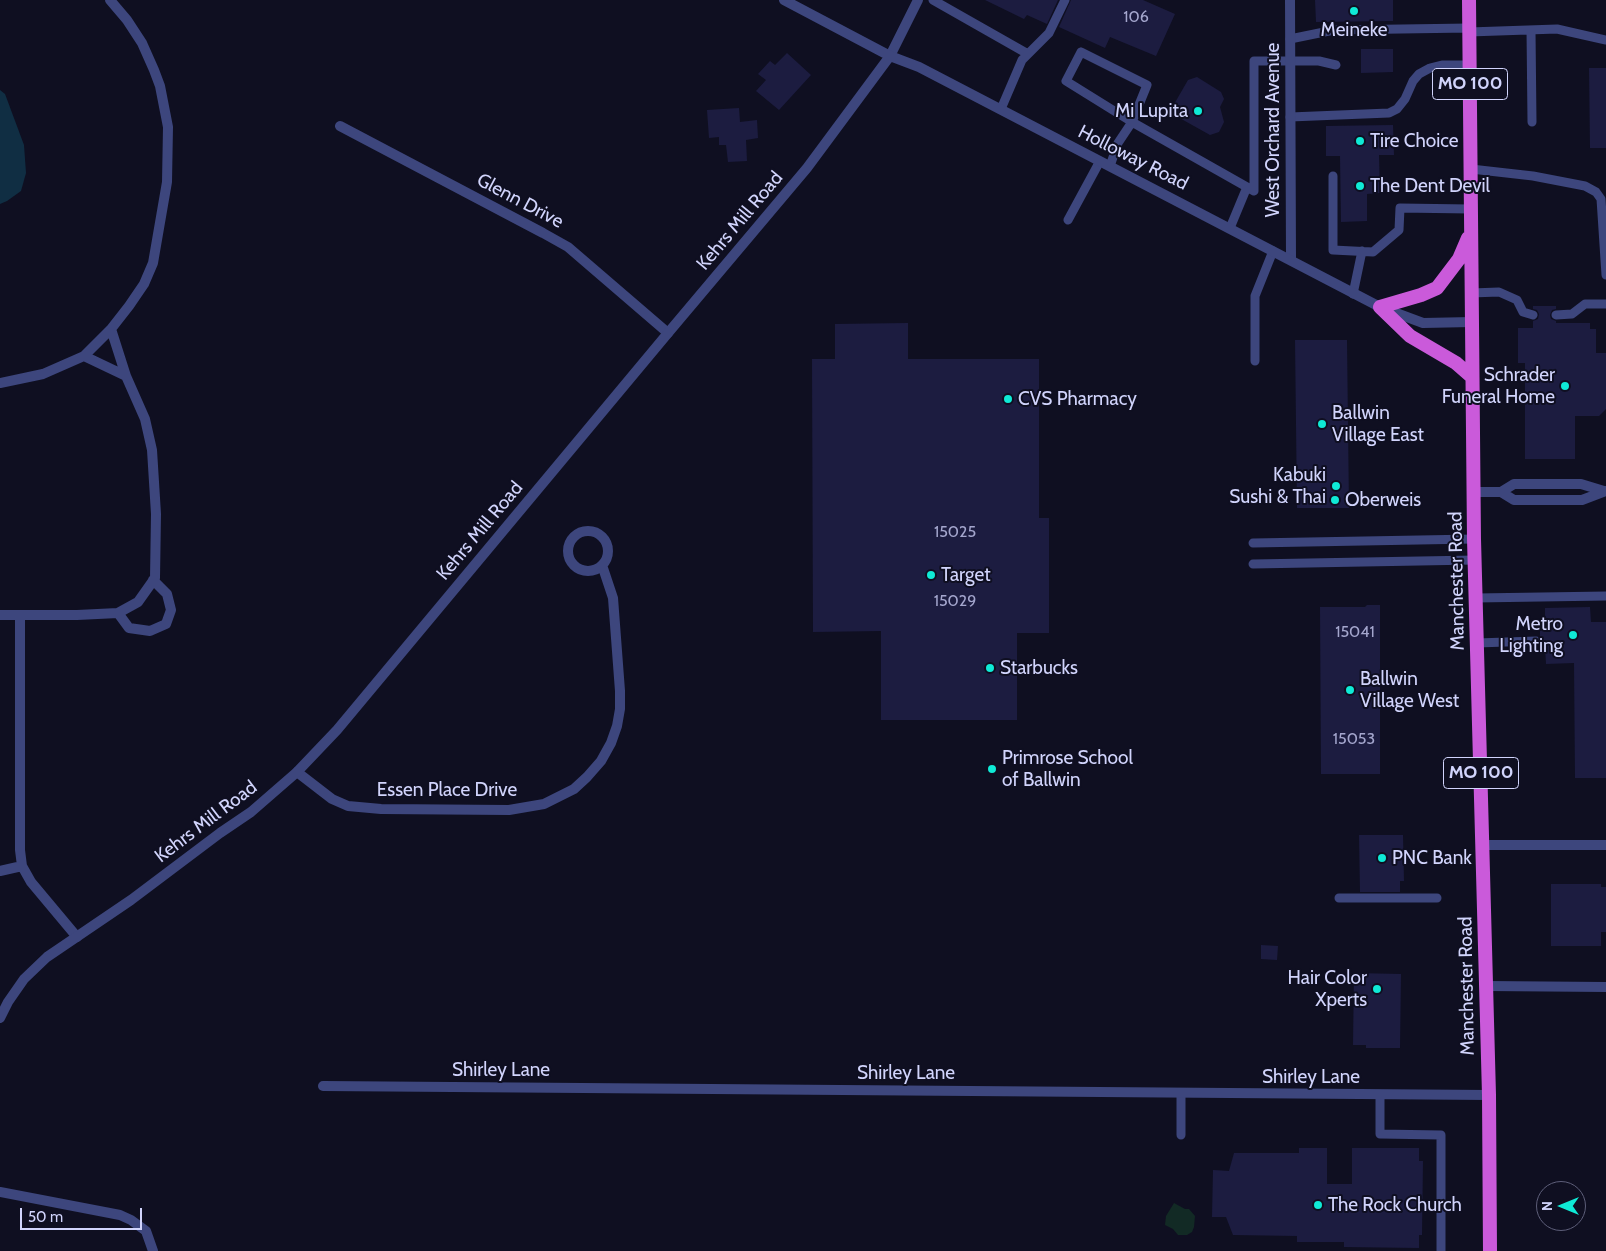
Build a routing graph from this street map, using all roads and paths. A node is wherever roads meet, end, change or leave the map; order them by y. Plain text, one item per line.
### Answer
1 (110, 0) edge
2 (784, 0) edge
3 (918, 0) edge
4 (933, 0) edge
5 (1065, 0) edge
6 (1290, 0) edge
7 (1469, 0) edge
8 (1469, 30) junction
9 (1531, 30) junction
10 (1290, 39) junction
11 (1606, 40) edge
12 (1028, 54) junction
13 (890, 56) junction
14 (1290, 61) junction
15 (1336, 64) dead end
16 (1470, 65) junction
17 (1001, 109) junction
18 (1290, 117) junction
19 (1132, 122) junction
20 (1532, 122) dead end
21 (340, 126) dead end
22 (1105, 163) junction
23 (1471, 169) junction
24 (1333, 176) dead end
25 (1247, 187) junction
26 (1604, 207) edge
27 (1470, 209) junction
28 (1068, 220) dead end
29 (1230, 228) junction
30 (1470, 233) junction
31 (1273, 251) junction
32 (1362, 251) junction
33 (1291, 260) junction
34 (1606, 275) edge
35 (1471, 292) junction
36 (1353, 294) junction
37 (1606, 304) edge
38 (1380, 308) junction
39 (1533, 315) dead end
40 (1556, 315) dead end
41 (1472, 322) junction
42 (111, 329) junction
43 (668, 332) junction
44 (84, 356) junction
45 (1255, 361) dead end
46 (126, 376) junction
47 (1472, 377) junction
48 (0, 383) edge
49 (1605, 491) edge
50 (1474, 492) junction
51 (1501, 492) junction
52 (1474, 539) junction
53 (1254, 543) dead end
54 (1475, 560) junction
55 (1253, 564) dead end
56 (602, 565) junction
57 (153, 580) junction
58 (1606, 596) edge
59 (1476, 598) junction
60 (118, 613) junction
61 (0, 615) edge
62 (20, 616) junction
63 (1536, 641) dead end
64 (1477, 643) junction
65 (297, 772) junction
66 (1483, 845) junction
67 (1606, 845) edge
68 (22, 866) junction
69 (0, 871) edge
70 (1339, 898) dead end
71 (1437, 898) dead end
72 (77, 937) junction
73 (1486, 986) junction
74 (1606, 987) edge
75 (0, 1018) edge
76 (323, 1086) dead end
77 (1181, 1093) junction
78 (1380, 1095) junction
79 (1489, 1095) junction
80 (1181, 1135) dead end
81 (0, 1192) edge
82 (153, 1251) edge
83 (1441, 1251) edge
84 (1490, 1251) edge

1 - 42 street
2 - 13 street, Holloway Road
3 - 13 street, Kehrs Mill Road
4 - 12 lane
5 - 12 lane
6 - 10 street, West Orchard Avenue
7 - 8 highway, Manchester Road / MO 100
8 - 9 lane
8 - 10 lane
8 - 16 highway, Manchester Road / MO 100
9 - 11 lane
9 - 20 lane
10 - 14 street, West Orchard Avenue
12 - 17 lane
13 - 17 street, Holloway Road
13 - 43 street, Kehrs Mill Road
14 - 15 lane
14 - 18 street, West Orchard Avenue
14 - 25 lane
16 - 18 lane
16 - 23 highway, Manchester Road / MO 100
17 - 22 street, Holloway Road
18 - 33 street, West Orchard Avenue
19 - 19 lane
19 - 22 lane
19 - 25 lane
21 - 43 street, Glenn Drive
22 - 28 lane
22 - 29 street, Holloway Road
23 - 26 lane
23 - 27 highway, Manchester Road / MO 100
24 - 32 lane
25 - 29 lane
26 - 34 lane
27 - 30 highway, Manchester Road / MO 100
27 - 32 lane
29 - 31 street, Holloway Road
30 - 35 highway, Manchester Road / MO 100
30 - 38 highway
31 - 33 street, Holloway Road
31 - 45 lane
32 - 36 lane
33 - 36 street, Holloway Road
35 - 39 lane
35 - 41 highway, Manchester Road / MO 100
36 - 38 street, Holloway Road
37 - 40 lane
38 - 41 street, Holloway Road
38 - 47 highway
41 - 47 highway, Manchester Road / MO 100
42 - 44 street
42 - 46 street
43 - 65 street, Kehrs Mill Road
44 - 46 street
44 - 48 street
46 - 57 street
47 - 50 highway, Manchester Road / MO 100
49 - 51 street
49 - 51 street
50 - 51 street
50 - 52 highway, Manchester Road / MO 100
52 - 53 lane
52 - 54 highway, Manchester Road / MO 100
54 - 55 lane
54 - 59 highway, Manchester Road / MO 100
56 - 56 street
56 - 65 street, Essen Place Drive
57 - 60 street
57 - 60 street
58 - 59 lane
59 - 64 highway, Manchester Road / MO 100
60 - 62 street
61 - 62 street
62 - 68 street
63 - 64 lane
64 - 66 highway, Manchester Road / MO 100
65 - 72 street, Kehrs Mill Road
66 - 67 street
66 - 73 highway, Manchester Road / MO 100
68 - 69 street
68 - 72 street
70 - 71 lane
72 - 75 street, Kehrs Mill Road
73 - 74 street
73 - 79 highway, Manchester Road / MO 100
76 - 77 street, Shirley Lane
77 - 78 street, Shirley Lane
77 - 80 lane
78 - 79 street, Shirley Lane
78 - 83 lane
79 - 84 highway, Manchester Road / MO 100
81 - 82 street

